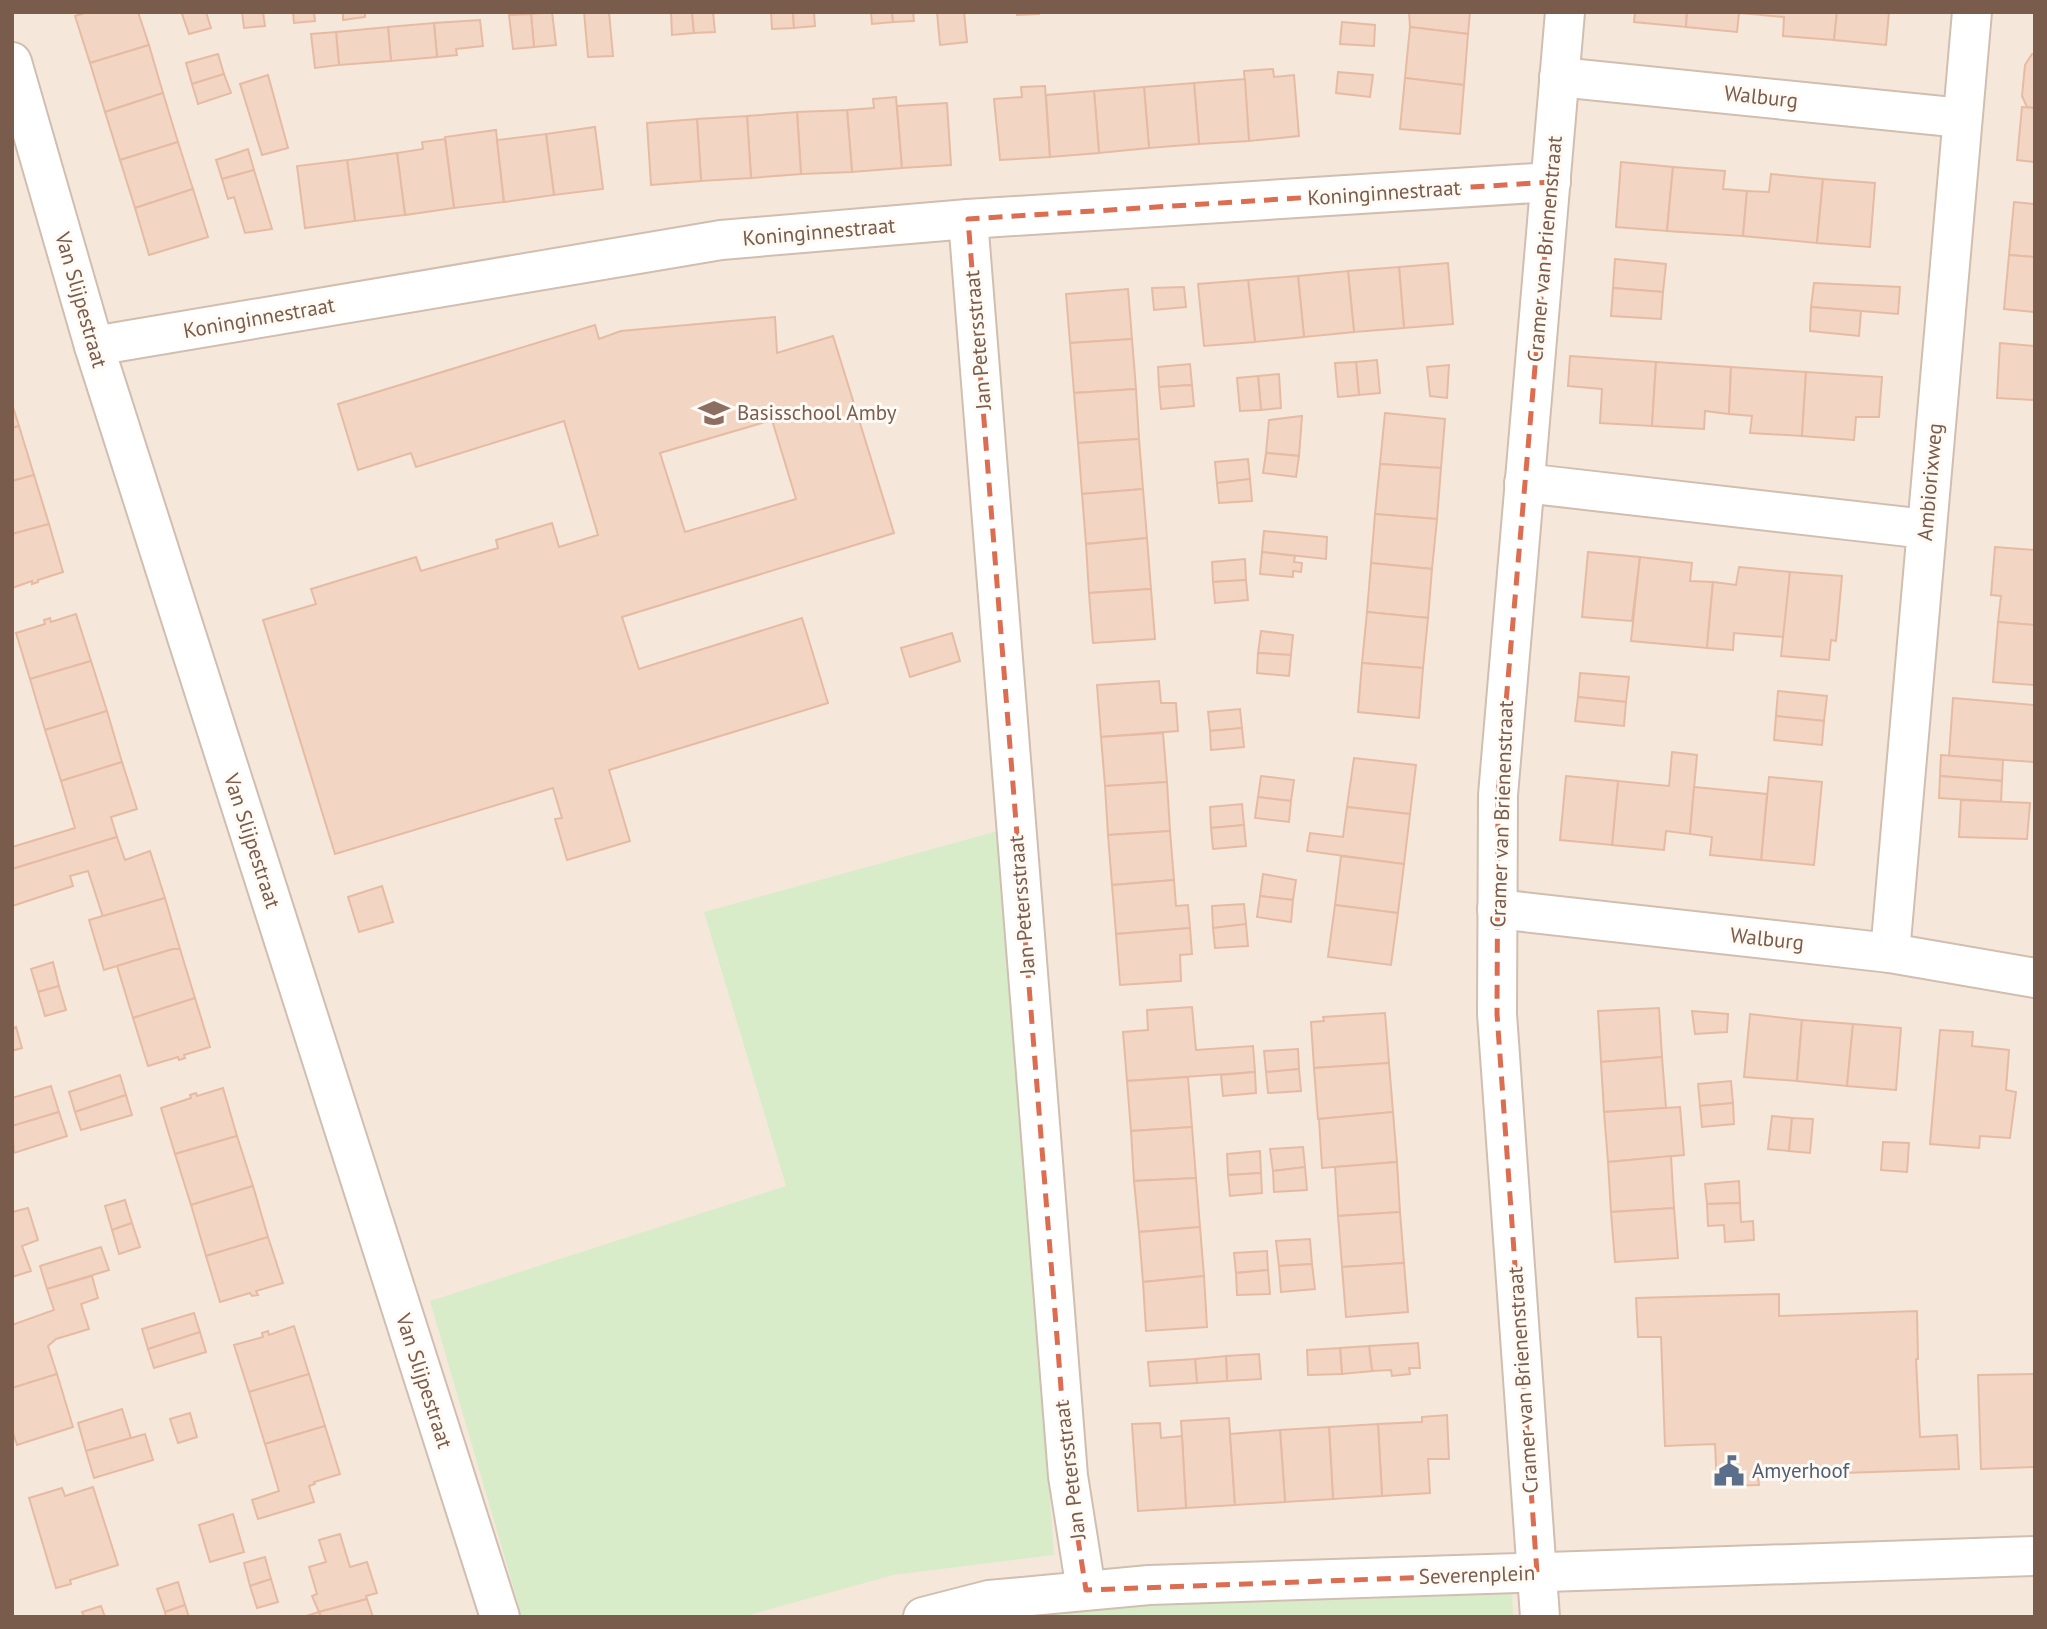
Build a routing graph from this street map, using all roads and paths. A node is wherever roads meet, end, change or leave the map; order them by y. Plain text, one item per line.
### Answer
1 (1565, 12) edge
2 (1972, 12) edge
3 (12, 62) edge
4 (1559, 77) junction
5 (1962, 118) junction
6 (1551, 182) junction
7 (968, 219) junction
8 (94, 346) junction
9 (1524, 483) junction
10 (1926, 529) junction
11 (1497, 909) junction
12 (1890, 953) junction
13 (2035, 978) edge
14 (2035, 1556) edge
15 (1537, 1573) junction
16 (1086, 1590) junction
17 (500, 1617) edge
18 (923, 1617) edge
19 (1540, 1617) edge

1 - 4 street, Cramer van Brienenstraat
2 - 5 street, Ambiorixweg
3 - 8 street, Van Slijpestraat
4 - 5 street, Walburg
4 - 6 street, Cramer van Brienenstraat
5 - 10 street, Ambiorixweg
6 - 7 street, Koninginnestraat
6 - 9 street, Cramer van Brienenstraat
7 - 8 street, Koninginnestraat
7 - 16 street, Jan Petersstraat
8 - 17 street, Van Slijpestraat
9 - 10 street
9 - 11 street, Cramer van Brienenstraat
10 - 12 street, Ambiorixweg
11 - 12 street, Walburg
11 - 15 street, Cramer van Brienenstraat
12 - 13 street, Walburg
14 - 15 street, Severenplein
15 - 16 street, Severenplein
15 - 19 street, Cramer van Brienenstraat
16 - 18 street, Severenplein

